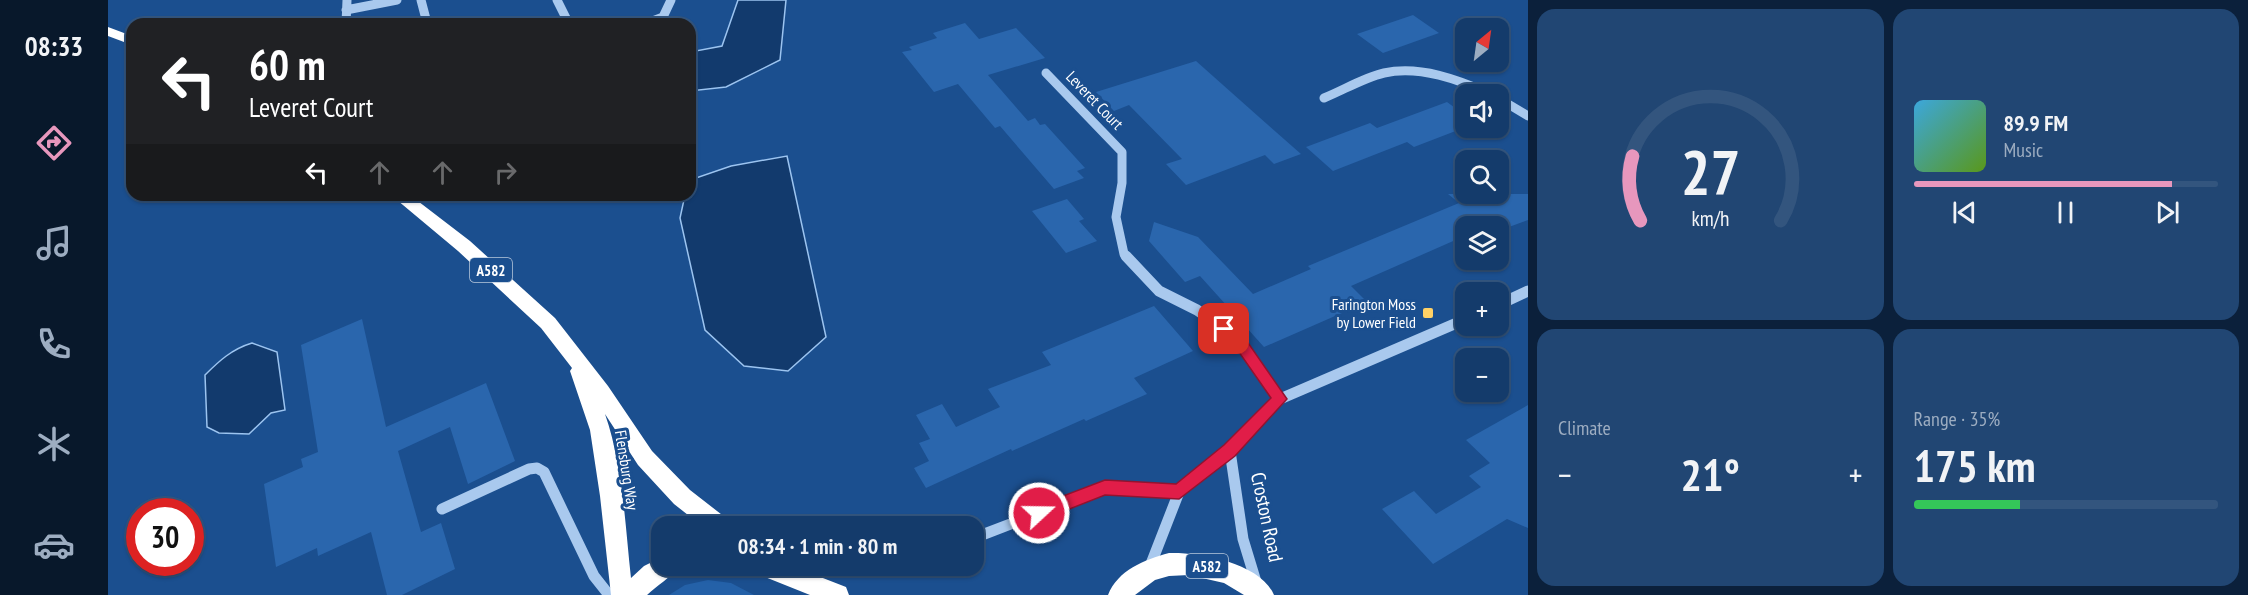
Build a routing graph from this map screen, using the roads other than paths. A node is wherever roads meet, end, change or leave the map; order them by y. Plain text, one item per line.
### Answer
1 (347, 0) edge
2 (397, 0) edge
3 (421, 0) edge
4 (557, 0) edge
5 (671, 0) edge
6 (346, 10) junction
7 (346, 18) edge
8 (426, 18) edge
9 (565, 18) edge
10 (660, 18) edge
11 (108, 31) edge
12 (126, 38) edge
13 (1046, 73) dead end
14 (1465, 84) edge
15 (1324, 98) dead end
16 (1509, 105) edge
17 (1528, 116) edge
18 (407, 201) edge
19 (1528, 291) edge
20 (1509, 300) edge
21 (1455, 324) edge
22 (574, 356) junction
23 (1280, 399) junction
24 (1230, 451) junction
25 (1179, 492) junction
26 (442, 509) dead end
27 (706, 516) edge
28 (984, 534) edge
29 (1148, 569) junction
30 (651, 575) edge
31 (778, 576) edge
32 (792, 576) edge
33 (1117, 594) edge
34 (1261, 594) edge
35 (609, 595) edge
36 (622, 595) edge
37 (631, 595) edge
38 (796, 595) edge
39 (838, 595) edge

1 - 6 street
2 - 6 street
3 - 8 street
4 - 9 street
5 - 10 street
6 - 7 street
11 - 12 highway
13 - 23 street, Leveret Court
14 - 15 street
16 - 17 street
18 - 22 highway, Flensburg Way / A582
19 - 20 street
21 - 23 street
22 - 27 highway, Flensburg Way / A582
22 - 36 highway, Flensburg Way / A582
23 - 24 street
24 - 25 street
24 - 34 street, Croston Road
25 - 28 street
25 - 29 street
26 - 35 street
29 - 33 highway, A582
29 - 34 highway, A582
30 - 37 highway
31 - 38 highway
32 - 39 highway

